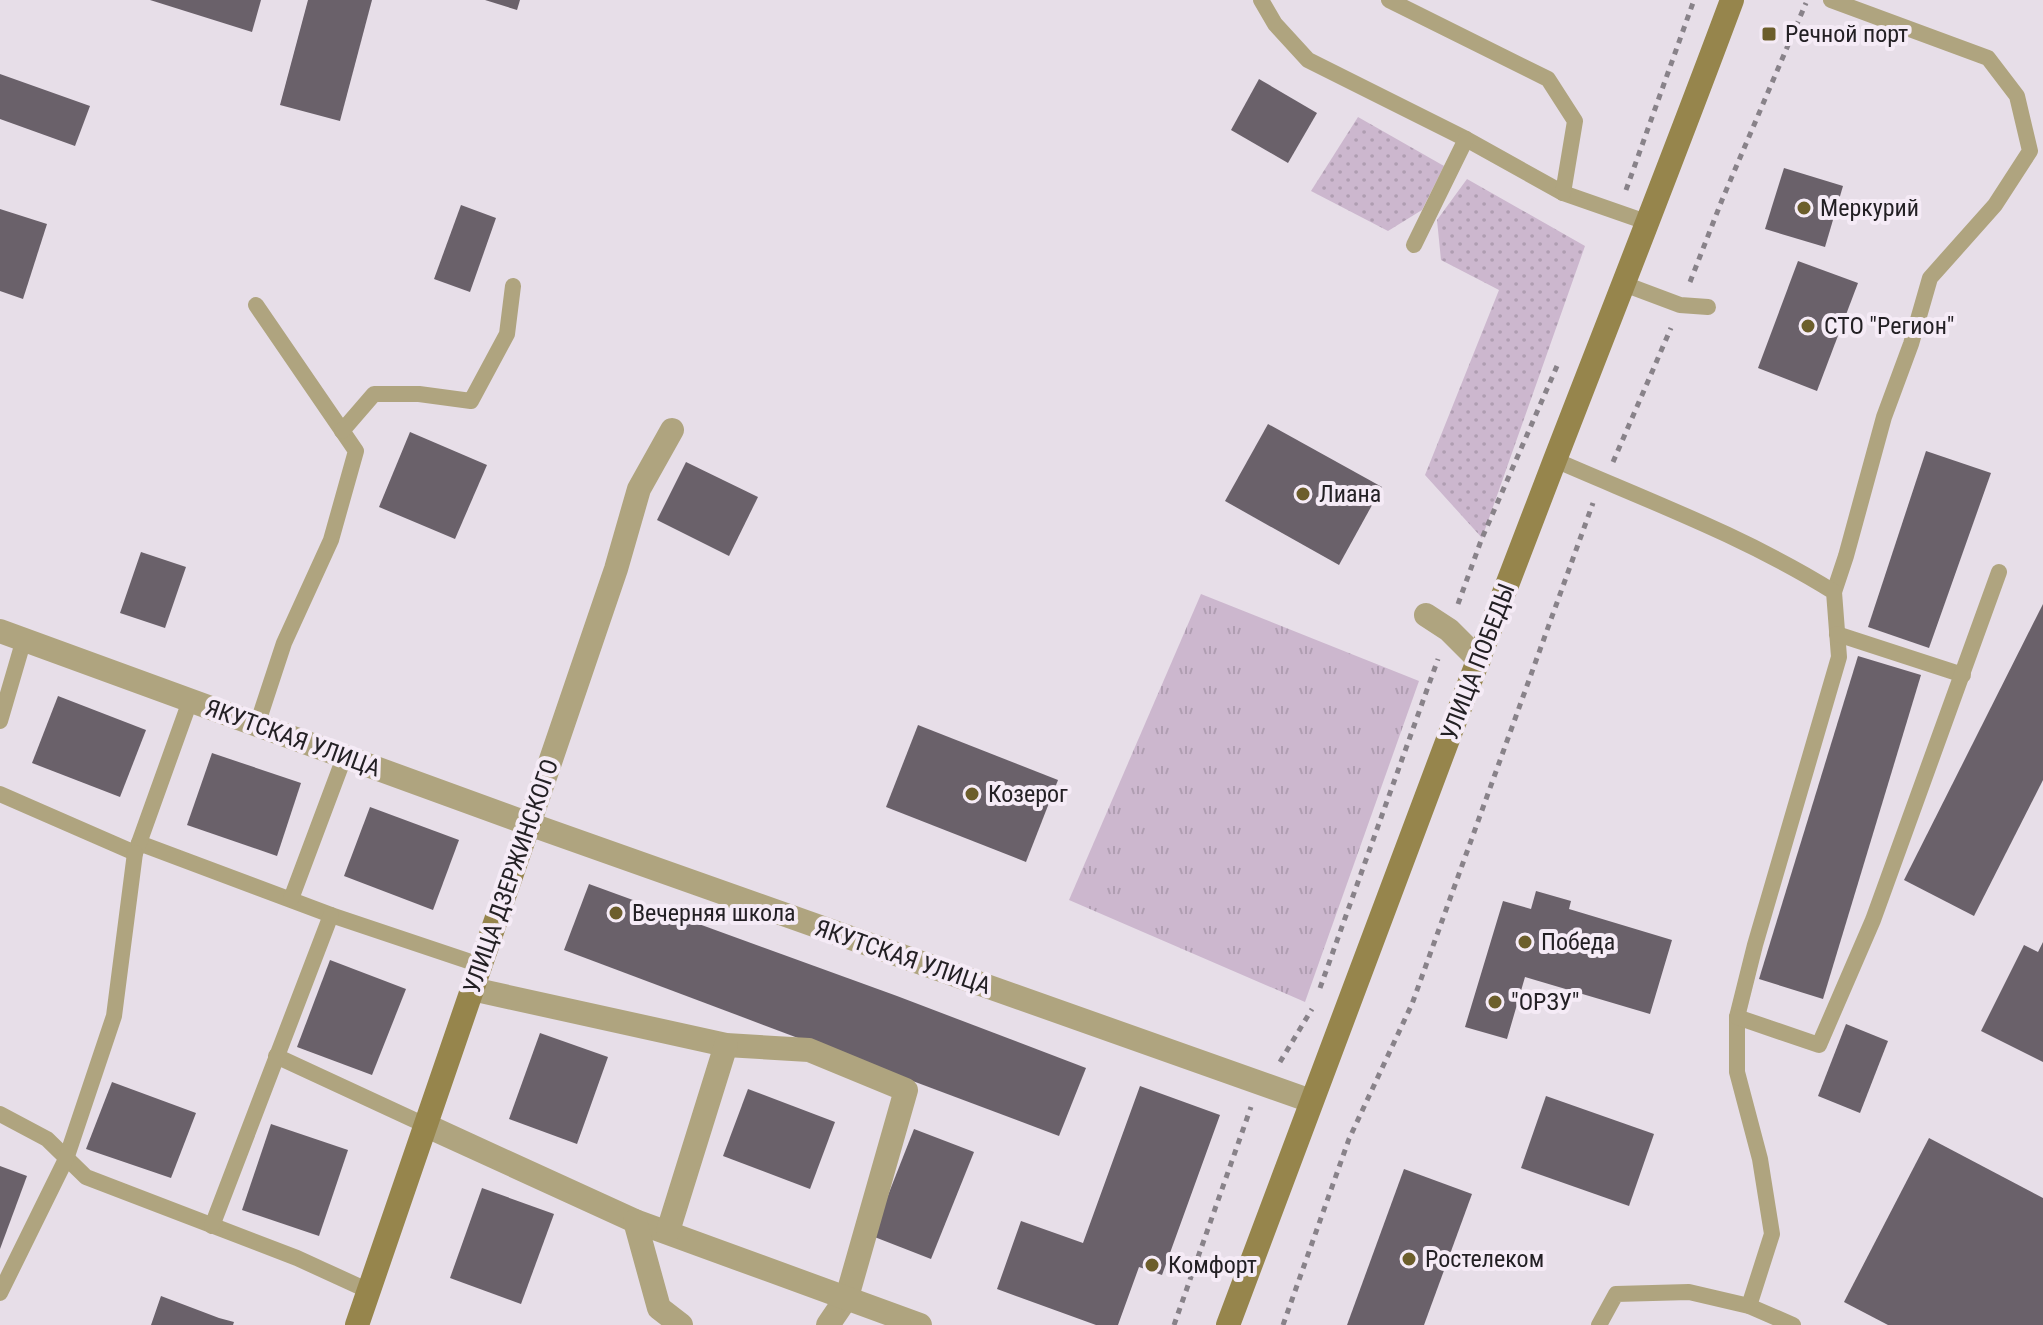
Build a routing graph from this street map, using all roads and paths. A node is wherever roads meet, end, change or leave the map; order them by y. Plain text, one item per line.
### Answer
1 (1261, 0) edge
2 (1694, 0) edge
3 (1732, 0) edge
4 (1807, 0) edge
5 (1831, 0) edge
6 (1394, 1) edge
7 (1466, 139) junction
8 (1563, 193) junction
9 (1617, 213) junction
10 (1649, 223) junction
11 (1414, 245) dead end
12 (1624, 284) junction
13 (513, 286) dead end
14 (256, 305) dead end
15 (1680, 305) junction
16 (1708, 307) dead end
17 (1564, 352) dead end
18 (672, 430) dead end
19 (342, 431) junction
20 (1555, 460) junction
21 (1605, 482) junction
22 (1999, 572) dead end
23 (1834, 592) junction
24 (1426, 615) dead end
25 (1449, 630) junction
26 (0, 631) edge
27 (1837, 634) junction
28 (24, 639) junction
29 (1479, 660) junction
30 (1963, 675) junction
31 (190, 701) junction
32 (0, 721) edge
33 (257, 725) junction
34 (345, 755) junction
35 (0, 794) edge
36 (529, 824) junction
37 (137, 848) junction
38 (291, 899) junction
39 (331, 915) junction
40 (480, 965) junction
41 (472, 989) junction
42 (1737, 1017) junction
43 (726, 1045) junction
44 (276, 1056) junction
45 (1266, 1085) junction
46 (1311, 1101) junction
47 (0, 1114) edge
48 (425, 1125) junction
49 (66, 1159) junction
50 (635, 1221) junction
51 (212, 1226) junction
52 (668, 1231) junction
53 (369, 1291) junction
54 (0, 1293) edge
55 (847, 1297) junction
56 (1749, 1306) junction
57 (357, 1325) edge
58 (681, 1325) edge
59 (828, 1325) edge
60 (920, 1325) edge
61 (1174, 1325) edge
62 (1228, 1325) edge
63 (1283, 1325) edge
64 (1599, 1325) edge
65 (1793, 1325) edge

1 - 7 lane
2 - 9 path
3 - 10 main road, УЛИЦА ПОБЕДЫ
4 - 15 path
5 - 23 lane
6 - 8 lane
7 - 8 lane
7 - 11 lane
8 - 9 lane
9 - 10 lane
10 - 12 main road, УЛИЦА ПОБЕДЫ
12 - 15 lane
12 - 20 main road, УЛИЦА ПОБЕДЫ
13 - 19 lane
14 - 19 lane
15 - 16 lane
15 - 21 path
17 - 25 path
18 - 36 street, УЛИЦА ДЗЕРЖИНСКОГО
19 - 33 lane
20 - 21 lane
20 - 29 main road, УЛИЦА ПОБЕДЫ
21 - 23 lane
21 - 63 path
22 - 30 lane
23 - 27 lane
24 - 25 street
25 - 29 street
25 - 45 path
26 - 28 street, ЯКУТСКАЯ УЛИЦА
27 - 30 lane
27 - 42 lane
28 - 31 street, ЯКУТСКАЯ УЛИЦА
28 - 32 lane
29 - 46 main road, УЛИЦА ПОБЕДЫ
30 - 42 lane
31 - 33 street, ЯКУТСКАЯ УЛИЦА
31 - 37 lane
33 - 34 street, ЯКУТСКАЯ УЛИЦА
34 - 36 street, ЯКУТСКАЯ УЛИЦА
34 - 38 lane
35 - 37 lane
36 - 40 main road, УЛИЦА ДЗЕРЖИНСКОГО
36 - 45 street, ЯКУТСКАЯ УЛИЦА
37 - 38 lane
37 - 49 lane
38 - 39 lane
39 - 40 lane
39 - 44 lane
40 - 41 main road, УЛИЦА ДЗЕРЖИНСКОГО
41 - 43 street
41 - 48 main road, УЛИЦА ДЗЕРЖИНСКОГО
42 - 56 lane
43 - 52 street
43 - 55 street
44 - 48 lane
44 - 51 lane
45 - 46 street, ЯКУТСКАЯ УЛИЦА
45 - 61 path
46 - 62 main road, УЛИЦА ПОБЕДЫ
47 - 49 lane
48 - 50 street
48 - 53 main road, УЛИЦА ДЗЕРЖИНСКОГО
49 - 51 lane
49 - 54 lane
50 - 52 street
50 - 58 street
51 - 53 lane
52 - 55 street
53 - 57 main road, УЛИЦА ДЗЕРЖИНСКОГО
55 - 59 street
55 - 60 street
56 - 64 lane
56 - 65 lane

